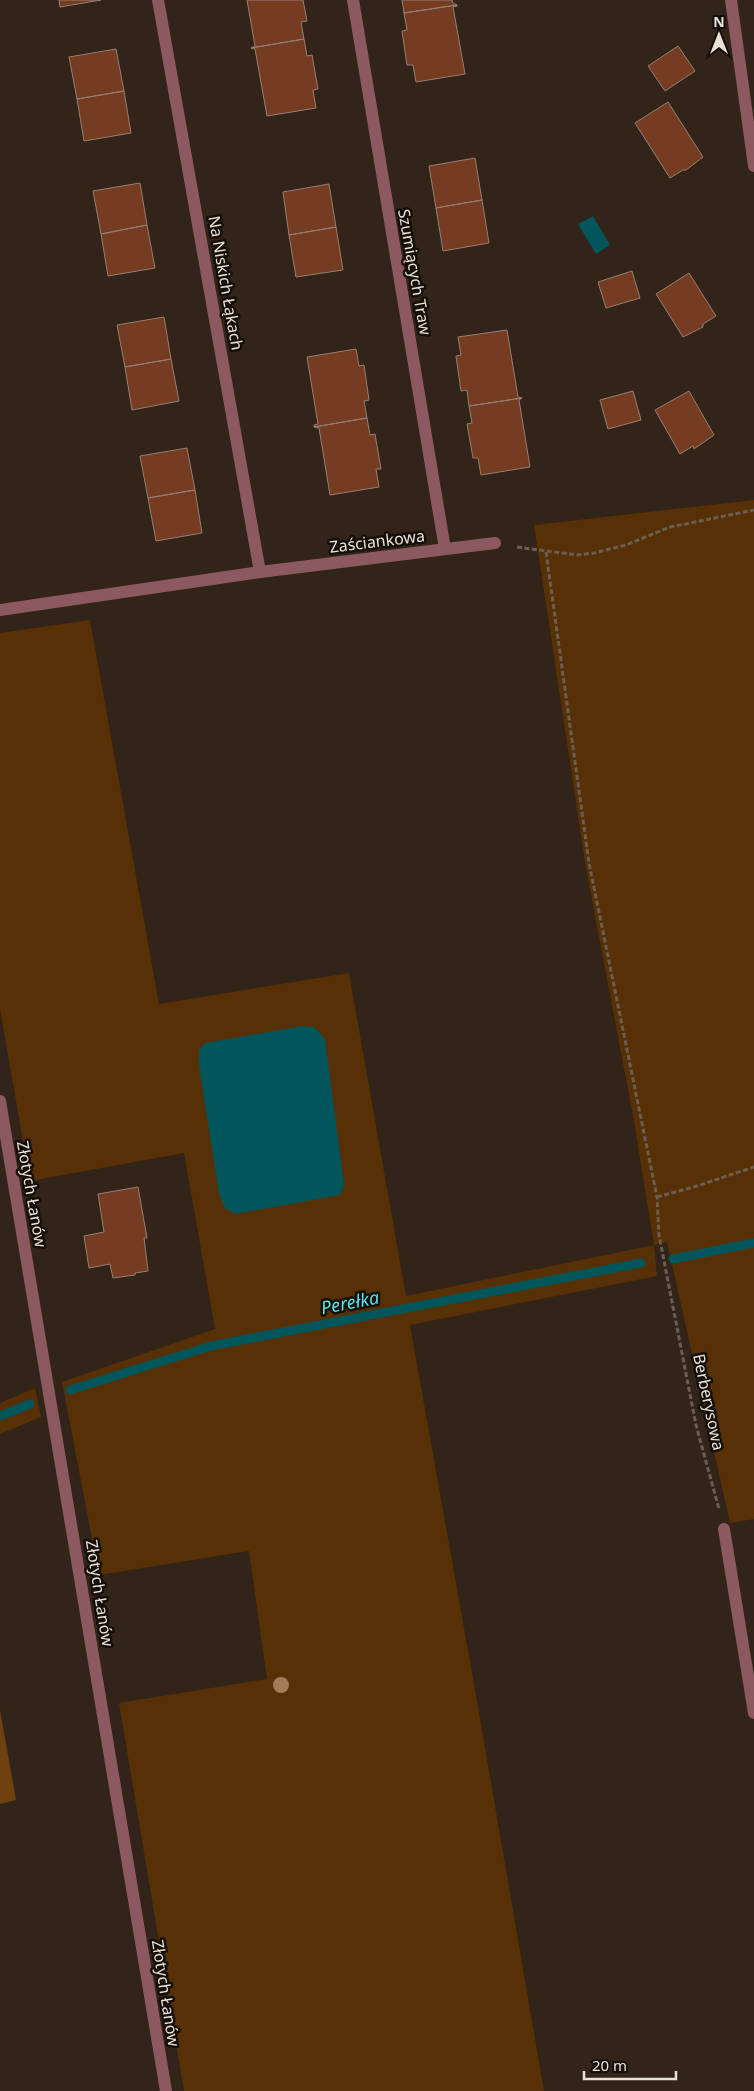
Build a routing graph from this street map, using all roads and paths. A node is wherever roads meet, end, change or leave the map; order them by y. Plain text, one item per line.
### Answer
1 (158, 0) edge
2 (352, 0) edge
3 (730, 0) edge
4 (754, 166) edge
5 (754, 510) edge
6 (494, 543) joint
7 (445, 549) junction
8 (546, 552) junction
9 (260, 572) junction
10 (0, 610) edge
11 (0, 1101) edge
12 (754, 1167) edge
13 (657, 1197) junction
14 (724, 1529) joint
15 (754, 1714) edge
16 (166, 2091) edge

1 - 9 street, Na Niskich Łąkach
2 - 7 street, Szumiących Traw
3 - 4 street
5 - 8 path
6 - 7 street, Zaściankowa
6 - 8 path
7 - 9 street, Zaściankowa
8 - 13 path, Berberysowa
9 - 10 street, Zaściankowa
11 - 16 street, Złotych Łanów
12 - 13 path
13 - 14 path, Berberysowa
14 - 15 street

